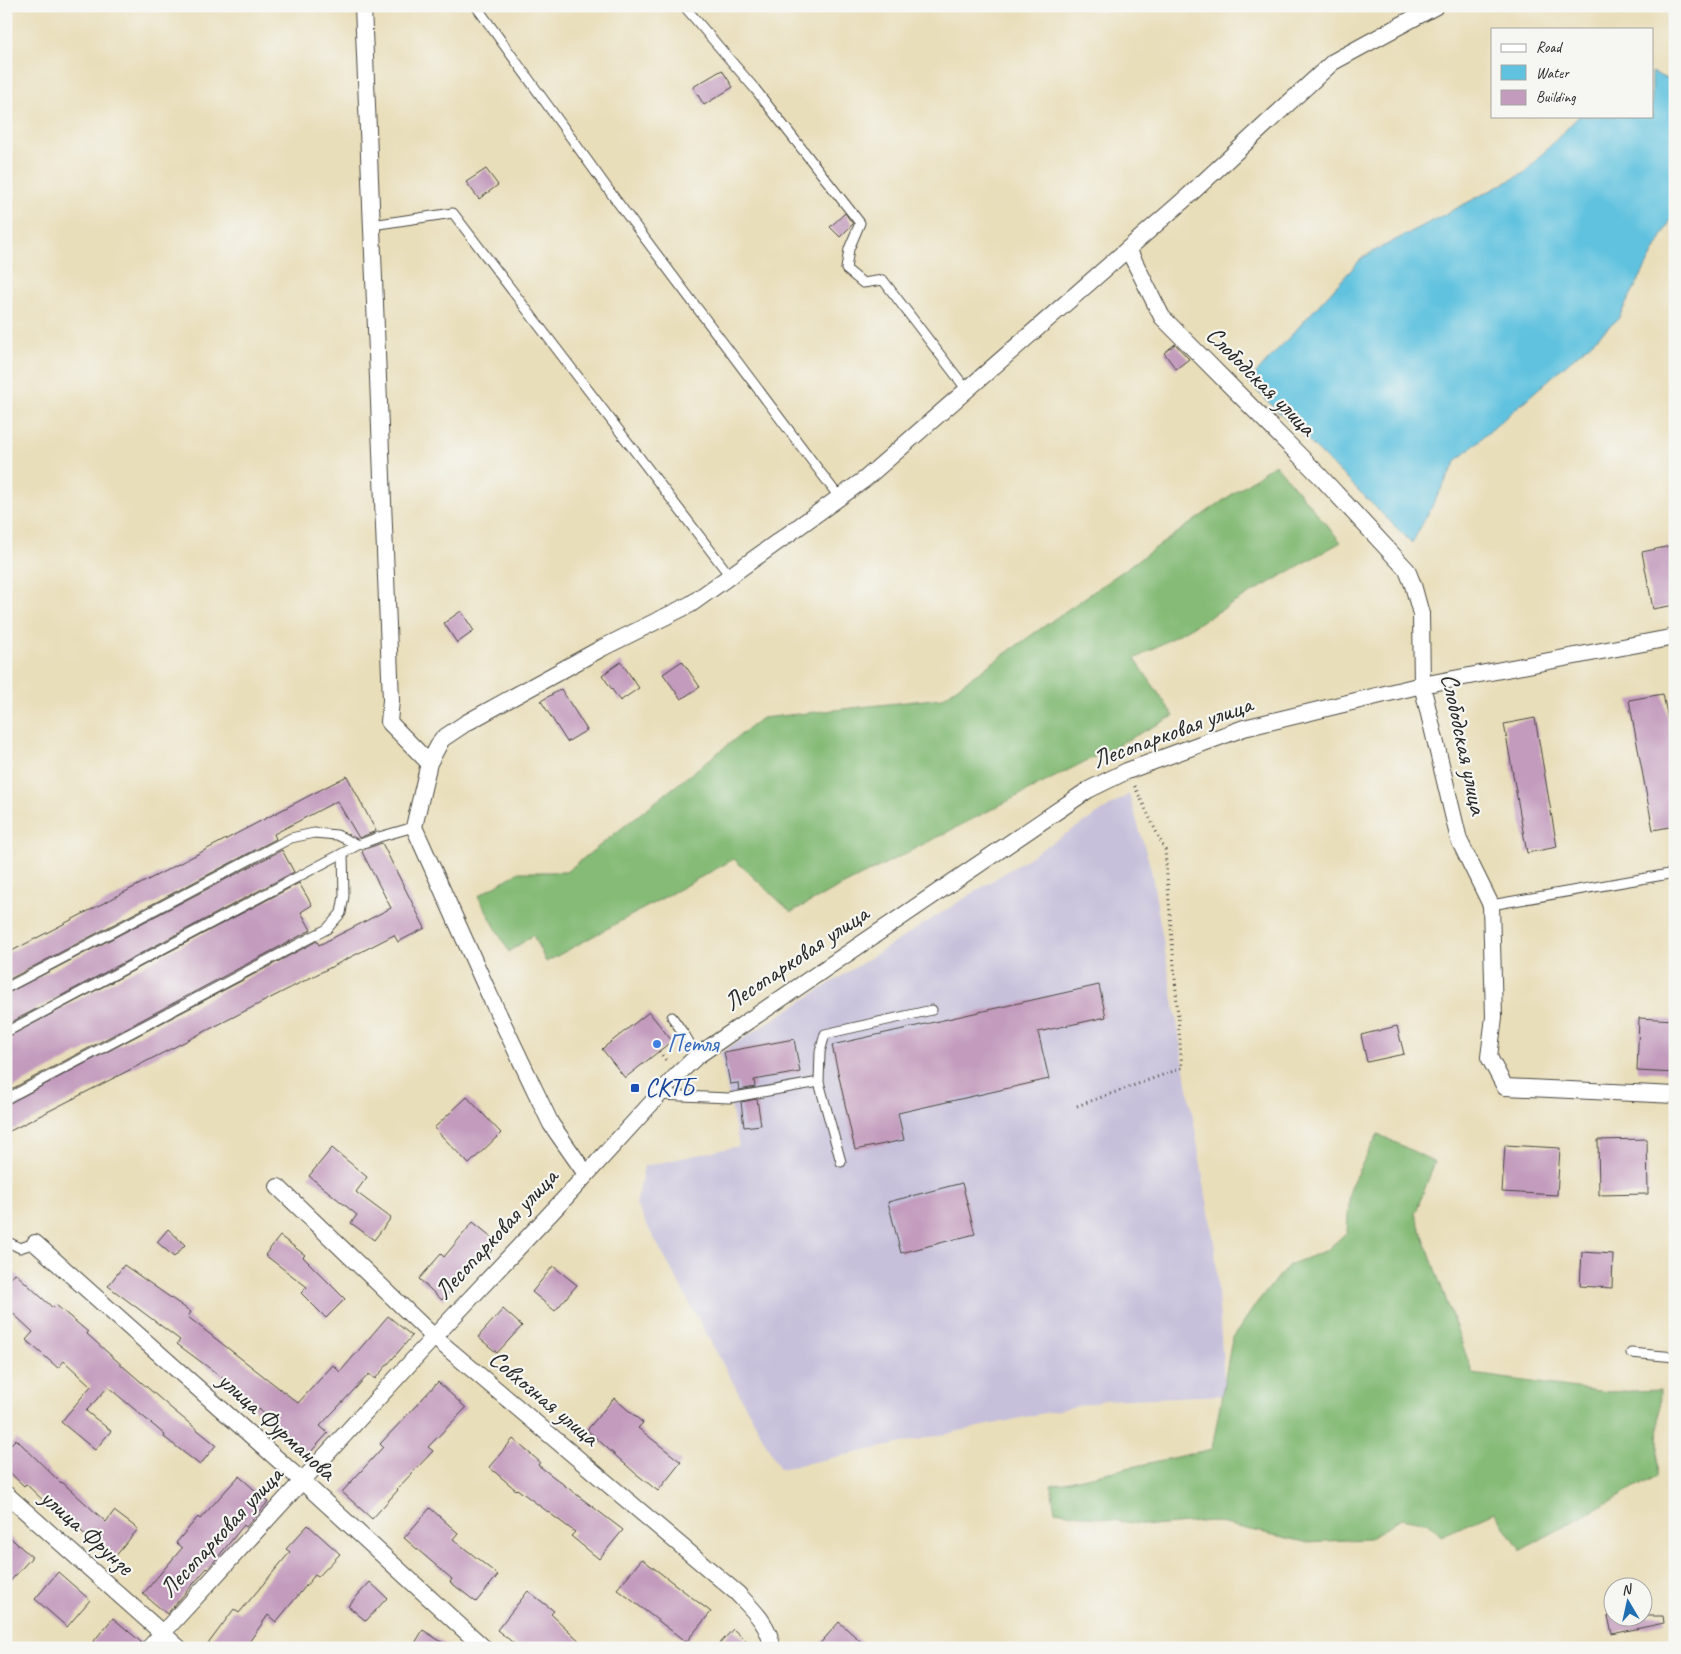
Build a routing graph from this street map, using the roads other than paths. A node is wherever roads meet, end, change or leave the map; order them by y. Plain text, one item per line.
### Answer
1 (364, 6) edge
2 (476, 6) edge
3 (684, 6) edge
4 (1434, 7) edge
5 (372, 225) junction
6 (1128, 249) junction
7 (967, 390) junction
8 (840, 497) junction
9 (730, 576) junction
10 (1675, 629) edge
11 (1667, 639) edge
12 (1422, 685) junction
13 (429, 763) junction
14 (414, 827) junction
15 (358, 845) junction
16 (343, 853) junction
17 (1675, 873) edge
18 (1491, 905) junction
19 (6, 988) edge
20 (932, 1010) dead end
21 (672, 1017) dead end
22 (6, 1032) edge
23 (697, 1056) junction
24 (819, 1082) junction
25 (658, 1094) junction
26 (1675, 1095) edge
27 (6, 1099) edge
28 (840, 1162) dead end
29 (586, 1174) junction
30 (278, 1187) dead end
31 (6, 1241) edge
32 (34, 1243) joint
33 (434, 1337) junction
34 (1631, 1354) dead end
35 (1675, 1357) edge
36 (302, 1481) junction
37 (6, 1494) edge
38 (162, 1634) junction
39 (149, 1648) edge
40 (179, 1648) edge
41 (484, 1648) edge
42 (772, 1648) edge

1 - 5 street
2 - 8 lane
3 - 7 lane
4 - 6 street
5 - 9 lane
5 - 13 street
6 - 7 street
6 - 12 street, Слободская улица
7 - 8 street
8 - 9 street
9 - 13 street
10 - 11 lane
11 - 12 street, Лесопарковая улица
12 - 18 street, Слободская улица
12 - 23 street, Лесопарковая улица
13 - 14 street
14 - 15 lane
14 - 29 street
15 - 16 lane
15 - 19 lane
16 - 22 lane
16 - 27 lane
17 - 18 lane
18 - 26 street, Слободская улица
20 - 24 lane
21 - 23 lane
23 - 25 street, Лесопарковая улица
24 - 25 lane
24 - 28 lane
25 - 29 street, Лесопарковая улица
29 - 33 street, Лесопарковая улица
30 - 33 street, Совхозная улица
31 - 32 lane
32 - 36 street, улица Фурманова
33 - 36 street, Лесопарковая улица
33 - 42 street, Совхозная улица
34 - 35 lane
36 - 38 street, Лесопарковая улица
36 - 41 street, улица Фурманова
37 - 38 street, улица Фрунзе
38 - 39 street, Лесопарковая улица
38 - 40 street, улица Фрунзе

